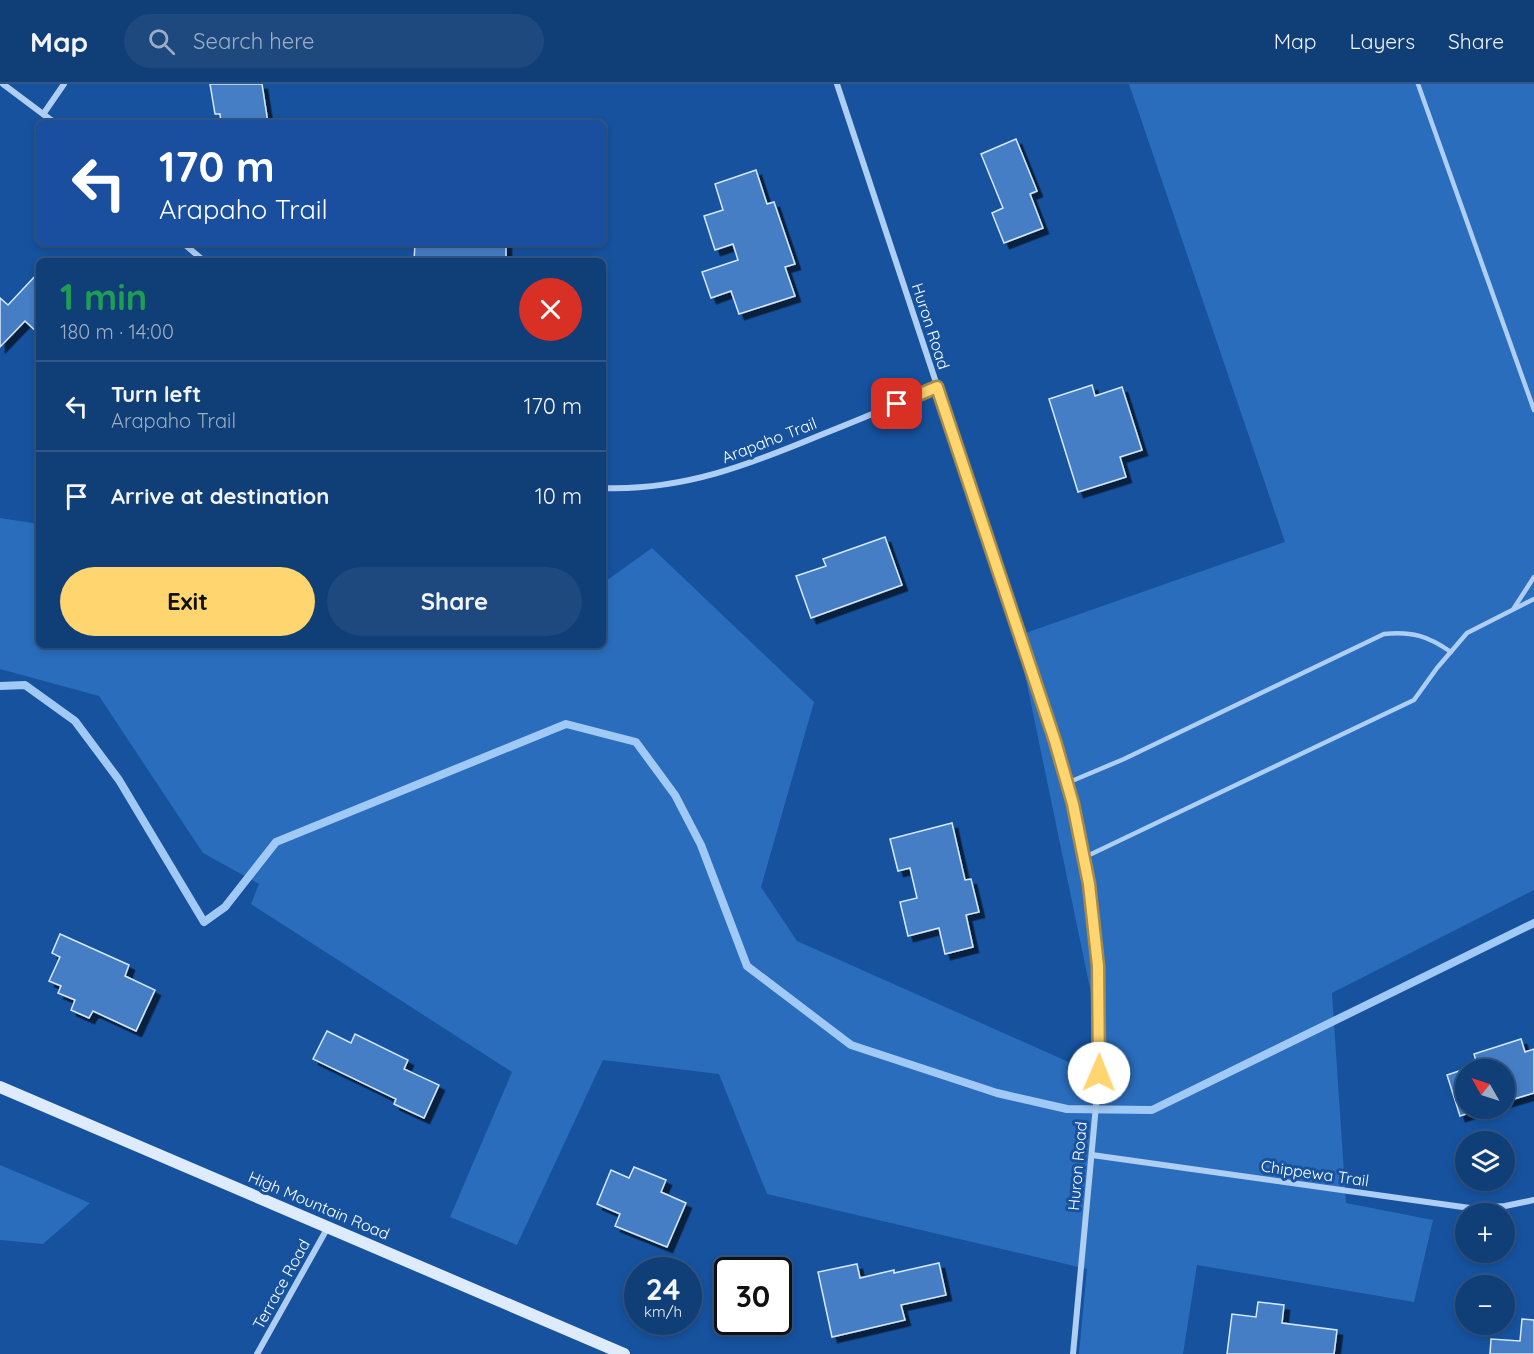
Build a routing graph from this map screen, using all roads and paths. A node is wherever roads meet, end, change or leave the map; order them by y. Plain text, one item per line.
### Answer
1 (3, 84) edge
2 (64, 84) edge
3 (837, 84) edge
4 (1418, 84) edge
5 (44, 113) junction
6 (52, 120) edge
7 (186, 246) edge
8 (200, 258) edge
9 (937, 387) junction
10 (1534, 410) edge
11 (606, 488) edge
12 (1534, 577) edge
13 (1534, 599) edge
14 (1513, 609) junction
15 (1451, 652) junction
16 (1067, 783) junction
17 (1083, 858) junction
18 (0, 1087) edge
19 (1092, 1155) junction
20 (1534, 1200) edge
21 (328, 1227) junction
22 (257, 1354) edge
23 (624, 1354) edge
24 (1073, 1354) edge

1 - 5 street
2 - 5 street
3 - 9 street, Huron Road
4 - 10 lane
5 - 6 street
7 - 8 street
9 - 11 street, Arapaho Trail
9 - 16 street, Huron Road
12 - 14 lane
13 - 14 lane
14 - 15 lane
15 - 16 lane
15 - 17 lane
16 - 17 street, Huron Road
17 - 19 street, Huron Road
18 - 21 main road, High Mountain Road
19 - 20 street, Chippewa Trail
19 - 24 street, Huron Road
21 - 22 street, Terrace Road
21 - 23 main road, High Mountain Road

